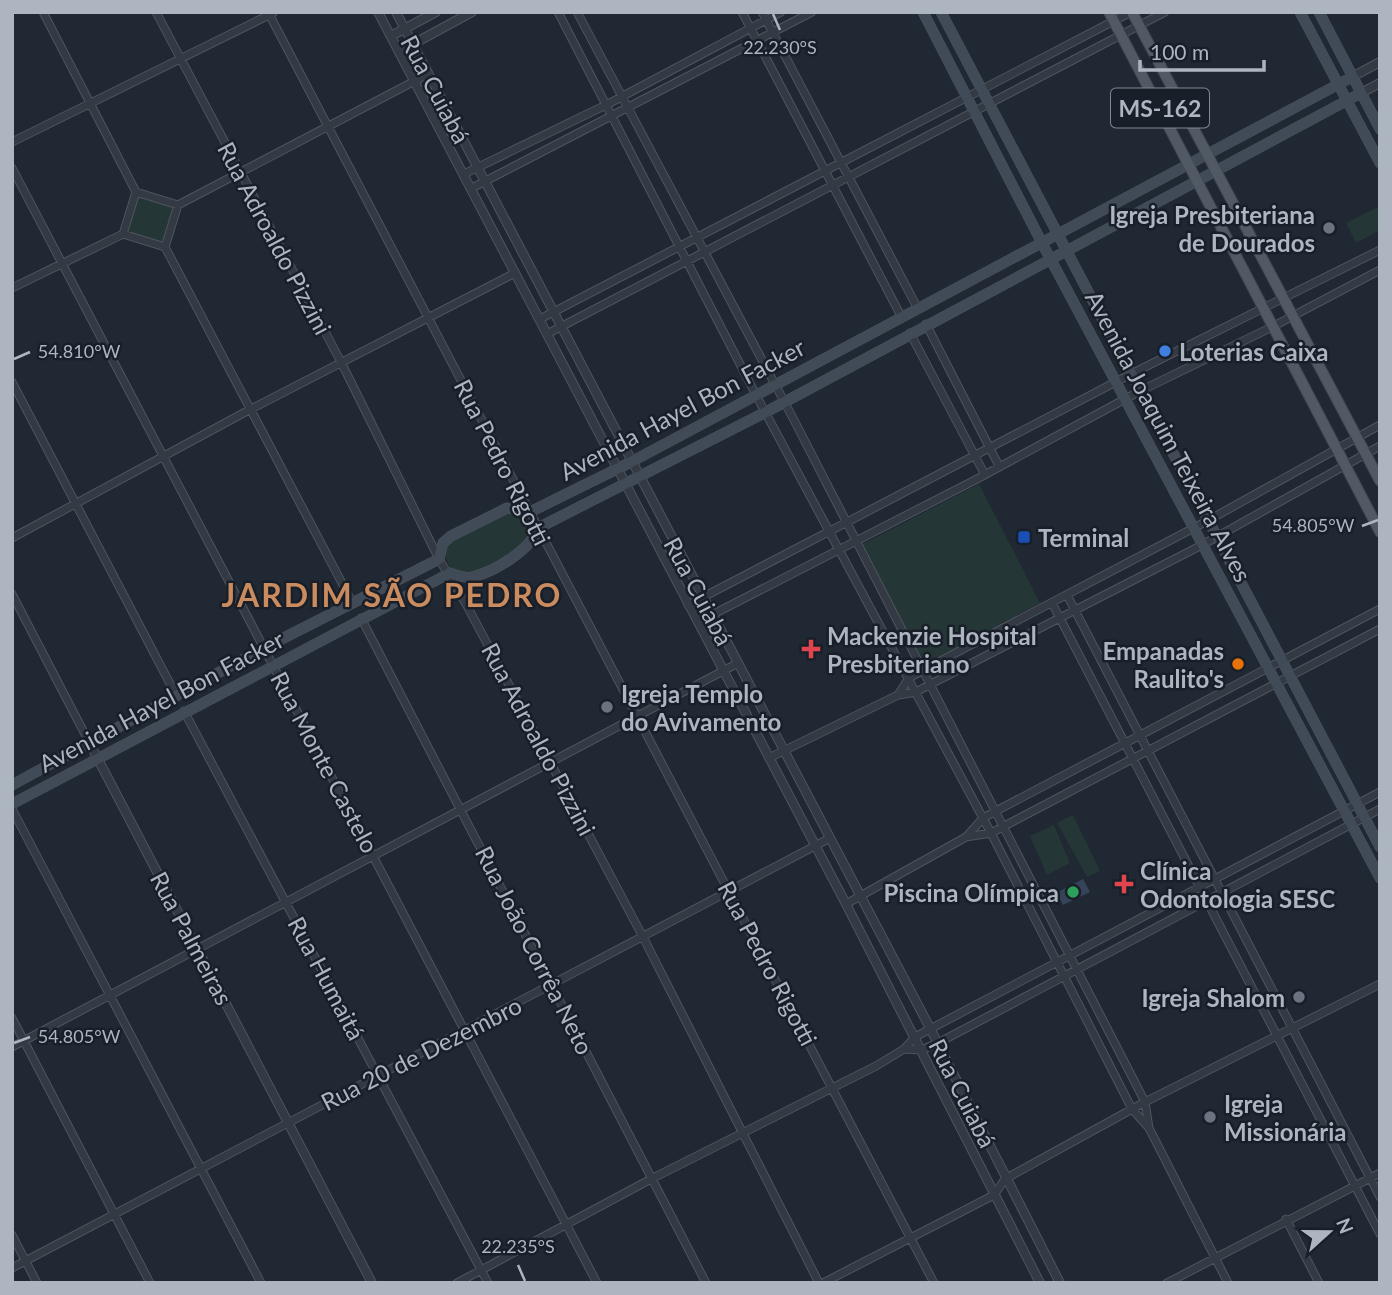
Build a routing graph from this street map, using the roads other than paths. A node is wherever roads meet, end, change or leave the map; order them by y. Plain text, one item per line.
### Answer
1 (43, 12) edge
2 (156, 12) edge
3 (378, 12) edge
4 (396, 12) edge
5 (436, 12) edge
6 (472, 12) edge
7 (558, 12) edge
8 (577, 12) edge
9 (742, 12) edge
10 (762, 12) edge
11 (781, 12) edge
12 (812, 12) edge
13 (923, 12) edge
14 (941, 12) edge
15 (1131, 12) edge
16 (1165, 12) edge
17 (1300, 12) edge
18 (1319, 12) edge
19 (270, 13) edge
20 (1112, 17) edge
21 (766, 20) junction
22 (1139, 27) junction
23 (405, 29) junction
24 (750, 29) junction
25 (773, 33) junction
26 (391, 36) junction
27 (1123, 36) junction
28 (758, 42) junction
29 (413, 44) junction
30 (400, 51) junction
31 (181, 58) junction
32 (1380, 62) edge
33 (428, 74) junction
34 (1352, 77) junction
35 (415, 80) junction
36 (1380, 83) edge
37 (1339, 84) junction
38 (982, 87) junction
39 (1361, 93) junction
40 (967, 95) junction
41 (620, 97) junction
42 (1347, 100) junction
43 (989, 101) junction
44 (92, 102) junction
45 (608, 104) junction
46 (627, 108) junction
47 (975, 109) junction
48 (614, 116) junction
49 (327, 125) junction
50 (1380, 129) edge
51 (12, 142) edge
52 (1208, 154) junction
53 (1189, 163) junction
54 (1380, 163) edge
55 (841, 166) junction
56 (478, 167) junction
57 (12, 168) edge
58 (1215, 169) junction
59 (240, 171) junction
60 (826, 173) junction
61 (464, 174) junction
62 (847, 179) junction
63 (1198, 179) junction
64 (485, 181) junction
65 (833, 186) junction
66 (471, 188) junction
67 (136, 192) junction
68 (178, 205) junction
69 (123, 234) junction
70 (1058, 236) junction
71 (695, 237) junction
72 (1042, 243) junction
73 (681, 245) junction
74 (165, 247) junction
75 (1066, 250) junction
76 (1380, 250) edge
77 (703, 252) junction
78 (1050, 257) junction
79 (688, 260) junction
80 (62, 262) junction
81 (1380, 270) edge
82 (515, 273) junction
83 (1325, 278) junction
84 (12, 288) edge
85 (1334, 294) junction
86 (1282, 301) junction
87 (918, 310) junction
88 (1264, 310) junction
89 (554, 312) junction
90 (1292, 316) junction
91 (429, 318) junction
92 (902, 318) junction
93 (540, 319) junction
94 (926, 324) junction
95 (562, 326) junction
96 (1272, 327) junction
97 (910, 332) junction
98 (547, 334) junction
99 (341, 362) junction
100 (1131, 374) junction
101 (12, 382) edge
102 (1117, 382) junction
103 (774, 385) junction
104 (1140, 391) junction
105 (756, 394) junction
106 (1125, 398) junction
107 (783, 402) junction
108 (251, 409) junction
109 (766, 412) junction
110 (1380, 425) edge
111 (1357, 437) junction
112 (1380, 446) edge
113 (1335, 448) junction
114 (990, 449) junction
115 (1366, 453) junction
116 (162, 457) junction
117 (975, 457) junction
118 (631, 462) junction
119 (1344, 464) junction
120 (999, 466) junction
121 (616, 469) junction
122 (637, 475) junction
123 (985, 475) junction
124 (1380, 481) edge
125 (623, 482) junction
126 (76, 504) junction
127 (530, 512) junction
128 (1207, 521) junction
129 (848, 523) junction
130 (538, 528) junction
131 (1193, 528) junction
132 (831, 532) junction
133 (1380, 532) edge
134 (1217, 537) junction
135 (12, 538) edge
136 (857, 541) junction
137 (1202, 545) junction
138 (841, 549) junction
139 (439, 559) junction
140 (684, 562) junction
141 (669, 570) junction
142 (450, 573) junction
143 (12, 594) edge
144 (1067, 595) junction
145 (703, 597) junction
146 (1052, 603) junction
147 (353, 604) junction
148 (688, 605) junction
149 (1074, 609) junction
150 (1380, 609) edge
151 (713, 614) junction
152 (361, 618) junction
153 (1059, 618) junction
154 (698, 622) junction
155 (1380, 629) edge
156 (264, 648) junction
157 (1283, 661) junction
158 (738, 663) junction
159 (273, 666) junction
160 (1269, 668) junction
161 (723, 670) junction
162 (923, 670) junction
163 (1290, 676) junction
164 (909, 678) junction
165 (1277, 683) junction
166 (929, 685) junction
167 (916, 692) junction
168 (898, 695) junction
169 (177, 698) junction
170 (184, 711) junction
171 (638, 715) junction
172 (1140, 734) junction
173 (89, 742) junction
174 (1126, 742) junction
175 (1149, 750) junction
176 (784, 751) junction
177 (98, 758) junction
178 (769, 758) junction
179 (1134, 758) junction
180 (551, 761) junction
181 (12, 785) edge
182 (1168, 787) junction
183 (1380, 792) edge
184 (1154, 795) junction
185 (1357, 803) junction
186 (12, 807) edge
187 (463, 809) junction
188 (1380, 809) edge
189 (1343, 810) junction
190 (996, 811) junction
191 (1364, 817) junction
192 (982, 818) junction
193 (1351, 824) junction
194 (1004, 826) junction
195 (990, 833) junction
196 (966, 837) junction
197 (830, 838) junction
198 (815, 846) junction
199 (1380, 847) edge
200 (376, 857) junction
201 (1216, 878) junction
202 (1380, 878) edge
203 (1201, 886) junction
204 (731, 891) junction
205 (1223, 892) junction
206 (860, 896) junction
207 (1209, 900) junction
208 (287, 902) junction
209 (846, 904) junction
210 (643, 937) junction
211 (198, 948) junction
212 (1072, 956) junction
213 (1058, 963) junction
214 (1078, 969) junction
215 (1065, 976) junction
216 (552, 984) junction
217 (1380, 984) edge
218 (111, 995) junction
219 (12, 1018) edge
220 (1293, 1028) junction
221 (466, 1029) junction
222 (931, 1030) junction
223 (1278, 1035) junction
224 (915, 1038) junction
225 (24, 1041) junction
226 (938, 1043) junction
227 (12, 1047) edge
228 (904, 1049) junction
229 (921, 1050) junction
230 (379, 1073) junction
231 (833, 1088) junction
232 (1145, 1102) junction
233 (1132, 1109) junction
234 (288, 1122) junction
235 (1149, 1128) junction
236 (743, 1132) junction
237 (201, 1167) junction
238 (1380, 1174) edge
239 (653, 1178) junction
240 (1370, 1179) junction
241 (1005, 1180) junction
242 (1355, 1186) junction
243 (994, 1195) junction
244 (1380, 1196) edge
245 (113, 1213) junction
246 (1286, 1219) junction
247 (567, 1224) junction
248 (1380, 1234) edge
249 (12, 1235) edge
250 (911, 1237) junction
251 (1215, 1258) junction
252 (25, 1260) junction
253 (12, 1268) edge
254 (482, 1270) junction
255 (37, 1283) edge
256 (150, 1283) edge
257 (261, 1283) edge
258 (372, 1283) edge
259 (457, 1283) edge
260 (488, 1283) edge
261 (597, 1283) edge
262 (706, 1283) edge
263 (821, 1283) edge
264 (934, 1283) edge
265 (1040, 1283) edge
266 (1060, 1283) edge
267 (1167, 1283) edge
268 (1228, 1283) edge
269 (1320, 1283) edge

1 - 44 street
2 - 31 street, Rua Adroaldo Pizzini
3 - 26 street, Rua Cuiabá
4 - 23 street, Rua Cuiabá
5 - 23 street
6 - 29 street
7 - 45 street
8 - 41 street
9 - 24 street
10 - 21 street
11 - 21 street
12 - 25 street
13 - 40 main road, Avenida Joaquim Teixeira Alves
14 - 38 main road, Avenida Joaquim Teixeira Alves
15 - 20 street
15 - 22 main road, MS-162
16 - 22 street
17 - 37 main road
18 - 34 main road
19 - 31 street
19 - 49 street, Rua Pedro Rigotti
20 - 27 main road
20 - 38 street
21 - 24 street
21 - 25 street
22 - 27 street
22 - 52 main road, MS-162
23 - 26 street
23 - 29 street, Rua Cuiabá
24 - 28 street
24 - 41 street
25 - 28 street
25 - 55 street
26 - 30 street, Rua Cuiabá
27 - 43 street
27 - 53 main road, MS-162
28 - 46 street
28 - 60 street
29 - 30 street
29 - 33 street, Rua Cuiabá
30 - 35 street, Rua Cuiabá
31 - 44 street
31 - 59 street, Rua Adroaldo Pizzini
32 - 34 street, Avenida Hayel Bon Facker
33 - 35 street
33 - 56 street, Rua Cuiabá
34 - 37 main road, Avenida Hayel Bon Facker
34 - 39 main road
35 - 49 street
35 - 61 street, Rua Cuiabá
36 - 39 street
37 - 42 main road
37 - 52 main road, Avenida Hayel Bon Facker
38 - 40 street
38 - 43 main road, Avenida Joaquim Teixeira Alves
39 - 42 main road, Avenida Hayel Bon Facker
39 - 50 main road
40 - 47 main road, Avenida Joaquim Teixeira Alves
40 - 55 street
41 - 45 street
41 - 46 street
42 - 54 main road
42 - 58 main road, Avenida Hayel Bon Facker
43 - 47 street
43 - 70 main road, Avenida Joaquim Teixeira Alves
44 - 51 street
44 - 67 street
45 - 48 street
45 - 56 street
46 - 48 street
46 - 71 street
47 - 62 street
47 - 72 main road, Avenida Joaquim Teixeira Alves
48 - 64 street
48 - 73 street
49 - 59 street
49 - 91 street, Rua Pedro Rigotti
52 - 53 main road, Avenida Hayel Bon Facker
52 - 58 main road, MS-162
53 - 63 main road, MS-162
53 - 70 main road, Avenida Hayel Bon Facker
55 - 60 street
55 - 62 street
56 - 61 street
56 - 64 street, Rua Cuiabá
57 - 80 street, Rua Monte Castelo
58 - 63 main road, Avenida Hayel Bon Facker
58 - 86 main road, MS-162
59 - 68 street
59 - 99 street, Rua Adroaldo Pizzini
60 - 65 street
60 - 71 street
61 - 66 street, Rua Cuiabá
62 - 65 street
62 - 87 street
63 - 75 main road, Avenida Hayel Bon Facker
63 - 88 main road, MS-162
64 - 66 street
64 - 89 street, Rua Cuiabá
65 - 77 street
65 - 92 street
66 - 82 street, Rua Cuiabá
67 - 68 street
67 - 69 street
68 - 74 street
69 - 74 street
69 - 80 street
70 - 72 main road, Avenida Hayel Bon Facker
70 - 75 main road, Avenida Joaquim Teixeira Alves
71 - 73 street
71 - 77 street
72 - 78 main road, Avenida Joaquim Teixeira Alves
72 - 87 main road, Avenida Hayel Bon Facker
73 - 79 street
73 - 89 street
74 - 108 street
75 - 78 main road, Avenida Hayel Bon Facker
75 - 100 main road, Avenida Joaquim Teixeira Alves
76 - 83 street
77 - 79 street
77 - 103 street
78 - 94 main road, Avenida Hayel Bon Facker
78 - 102 main road, Avenida Joaquim Teixeira Alves
79 - 95 street
79 - 105 street
80 - 84 street
80 - 116 street, Rua Monte Castelo
81 - 85 street
82 - 91 street
82 - 93 street, Rua Cuiabá
83 - 85 street
83 - 86 street
85 - 90 street
86 - 88 street
86 - 90 main road, MS-162
87 - 92 main road, Avenida Hayel Bon Facker
88 - 96 main road, MS-162
88 - 100 street
89 - 93 street
89 - 95 street, Rua Cuiabá
90 - 96 street
90 - 111 main road, MS-162
91 - 99 street
91 - 127 street, Rua Pedro Rigotti
92 - 103 main road, Avenida Hayel Bon Facker
93 - 98 street, Rua Cuiabá
94 - 97 main road, Avenida Hayel Bon Facker
94 - 114 street
95 - 98 street
95 - 118 street, Rua Cuiabá
96 - 104 street
96 - 113 main road, MS-162
97 - 107 main road, Avenida Hayel Bon Facker
97 - 117 street
98 - 121 street, Rua Cuiabá
99 - 108 street
99 - 139 street, Rua Adroaldo Pizzini
100 - 102 street
100 - 104 main road, Avenida Joaquim Teixeira Alves
101 - 126 street
102 - 106 main road, Avenida Joaquim Teixeira Alves
102 - 114 street
103 - 105 main road, Avenida Hayel Bon Facker
103 - 107 street
104 - 106 street
104 - 128 main road, Avenida Joaquim Teixeira Alves
105 - 109 street
105 - 118 main road, Avenida Hayel Bon Facker
106 - 120 street
106 - 131 main road, Avenida Joaquim Teixeira Alves
107 - 109 main road, Avenida Hayel Bon Facker
107 - 129 street
108 - 116 street
108 - 147 street
109 - 122 main road, Avenida Hayel Bon Facker
109 - 132 street
110 - 111 street
111 - 113 street
111 - 115 main road, MS-162
112 - 115 street
113 - 119 main road, MS-162
113 - 128 street
114 - 117 street
114 - 120 street
115 - 119 street
115 - 124 main road, MS-162
116 - 126 street
116 - 156 street, Rua Monte Castelo
117 - 123 street
117 - 129 street
118 - 121 main road, Avenida Hayel Bon Facker
118 - 122 street, Rua Cuiabá
119 - 133 main road, MS-162
119 - 134 street
120 - 123 street
121 - 125 street, Rua Cuiabá
121 - 127 main road, Avenida Hayel Bon Facker
122 - 125 main road, Avenida Hayel Bon Facker
122 - 140 street, Rua Cuiabá
123 - 136 street
125 - 130 main road, Avenida Hayel Bon Facker
125 - 141 street, Rua Cuiabá
126 - 135 street
126 - 169 street
127 - 130 street, Rua Pedro Rigotti
127 - 139 main road, Avenida Hayel Bon Facker
128 - 131 street
128 - 134 main road, Avenida Joaquim Teixeira Alves
129 - 132 street
129 - 136 street
130 - 142 main road, Avenida Hayel Bon Facker
130 - 171 street, Rua Pedro Rigotti
131 - 137 main road, Avenida Joaquim Teixeira Alves
131 - 144 street
132 - 138 street
132 - 145 street
134 - 137 street
134 - 157 main road, Avenida Joaquim Teixeira Alves
136 - 138 street
136 - 162 street
137 - 149 street
137 - 160 main road, Avenida Joaquim Teixeira Alves
138 - 151 street
138 - 164 street
139 - 142 street, Rua Adroaldo Pizzini
139 - 147 main road, Avenida Hayel Bon Facker
140 - 141 street
140 - 145 street, Rua Cuiabá
141 - 148 street, Rua Cuiabá
142 - 152 main road, Avenida Hayel Bon Facker
142 - 180 street, Rua Adroaldo Pizzini
143 - 173 street, Rua Palmeiras
144 - 146 street
144 - 149 street
145 - 148 street
145 - 151 street, Rua Cuiabá
146 - 153 street
146 - 162 street
147 - 156 main road, Avenida Hayel Bon Facker
148 - 154 street, Rua Cuiabá
149 - 153 street
149 - 172 street
150 - 157 street
151 - 154 street
151 - 158 street, Rua Cuiabá
152 - 159 main road, Avenida Hayel Bon Facker
152 - 187 street, Rua João Corrêa Neto
153 - 166 street
153 - 174 street
154 - 161 street, Rua Cuiabá
155 - 163 street
156 - 159 street, Rua Monte Castelo
156 - 169 main road, Avenida Hayel Bon Facker
157 - 160 street
157 - 163 main road, Avenida Joaquim Teixeira Alves
158 - 161 street
158 - 176 street, Rua Cuiabá
159 - 170 main road, Avenida Hayel Bon Facker
159 - 200 street, Rua Monte Castelo
160 - 165 main road, Avenida Joaquim Teixeira Alves
160 - 172 street
161 - 171 street
161 - 178 street, Rua Cuiabá
162 - 164 street
162 - 166 street
163 - 165 street
163 - 185 main road, Avenida Joaquim Teixeira Alves
164 - 167 street
164 - 168 street
165 - 175 street
165 - 189 main road, Avenida Joaquim Teixeira Alves
166 - 167 street
166 - 190 street
167 - 168 street
167 - 192 street
168 - 176 street
169 - 173 main road, Avenida Hayel Bon Facker
170 - 177 main road, Avenida Hayel Bon Facker
170 - 208 street, Rua Humaitá
171 - 180 street
171 - 204 street, Rua Pedro Rigotti
172 - 174 street
172 - 175 street
173 - 177 street, Rua Palmeiras
173 - 181 main road, Avenida Hayel Bon Facker
174 - 179 street
174 - 190 street
175 - 179 street
175 - 182 street
176 - 178 street
176 - 197 street, Rua Cuiabá
177 - 186 main road, Avenida Hayel Bon Facker
177 - 211 street, Rua Palmeiras
178 - 198 street, Rua Cuiabá
179 - 184 street
179 - 194 street
180 - 187 street
180 - 210 street, Rua Adroaldo Pizzini
182 - 184 street
182 - 201 street
183 - 185 street
184 - 203 street
185 - 189 street
185 - 191 main road, Avenida Joaquim Teixeira Alves
186 - 218 street
187 - 200 street
187 - 216 street, Rua João Corrêa Neto
188 - 191 street
189 - 193 main road, Avenida Joaquim Teixeira Alves
189 - 201 street
190 - 192 street
190 - 194 street
191 - 193 street
191 - 199 main road, Avenida Joaquim Teixeira Alves
192 - 195 street
192 - 196 street
193 - 202 main road, Avenida Joaquim Teixeira Alves
193 - 205 street
194 - 195 street
194 - 212 street
195 - 196 street
195 - 213 street
196 - 206 street
197 - 198 street, Rua 20 de Dezembro
197 - 206 street, Rua Cuiabá
198 - 204 street, Rua 20 de Dezembro
198 - 209 street, Rua Cuiabá
200 - 208 street
200 - 221 street, Rua Monte Castelo
201 - 203 street
201 - 205 street
203 - 207 street
203 - 212 street
204 - 210 street, Rua 20 de Dezembro
204 - 231 street, Rua Pedro Rigotti
205 - 207 street
205 - 220 street
206 - 209 street
206 - 222 street, Rua Cuiabá
207 - 214 street
207 - 223 street
208 - 211 street
208 - 230 street, Rua Humaitá
209 - 224 street, Rua Cuiabá
210 - 216 street, Rua 20 de Dezembro
210 - 236 street, Rua Adroaldo Pizzini
211 - 218 street
211 - 234 street, Rua Palmeiras
212 - 213 street
212 - 214 street
213 - 215 street
213 - 222 street
214 - 215 street
214 - 232 street
215 - 226 street
215 - 233 street
216 - 221 street, Rua 20 de Dezembro
216 - 239 street, Rua João Corrêa Neto
217 - 220 street
218 - 225 street
218 - 237 street
219 - 225 street
220 - 223 street
220 - 240 street
221 - 230 street, Rua 20 de Dezembro
221 - 247 street, Rua Monte Castelo
222 - 224 street
222 - 226 street, Rua Cuiabá
223 - 232 street
223 - 242 street
224 - 228 street
224 - 229 street, Rua Cuiabá
225 - 227 street
225 - 245 street
226 - 229 street
226 - 241 street, Rua Cuiabá
228 - 229 street
228 - 231 street
229 - 243 street, Rua Cuiabá
230 - 234 street, Rua 20 de Dezembro
230 - 254 street, Rua Humaitá
231 - 236 street
231 - 250 street, Rua Pedro Rigotti
232 - 233 street
232 - 235 street
233 - 235 street
233 - 241 street
234 - 237 street, Rua 20 de Dezembro
234 - 258 street, Rua Palmeiras
235 - 251 street
236 - 239 street
236 - 263 street, Rua Adroaldo Pizzini
237 - 245 street, Rua 20 de Dezembro
237 - 257 street
238 - 240 street
239 - 247 street
239 - 262 street, Rua João Corrêa Neto
240 - 242 street
240 - 244 street
241 - 243 street
241 - 266 street, Rua Cuiabá
242 - 246 street
242 - 248 street
243 - 250 street
243 - 265 street, Rua Cuiabá
245 - 252 street, Rua 20 de Dezembro
245 - 256 street
246 - 251 street
246 - 269 street
247 - 254 street
247 - 261 street, Rua Monte Castelo
249 - 252 street
250 - 263 street
250 - 264 street, Rua Pedro Rigotti
251 - 267 street
251 - 268 street
252 - 253 street, Rua 20 de Dezembro
252 - 255 street
254 - 259 street
254 - 260 street, Rua Humaitá

